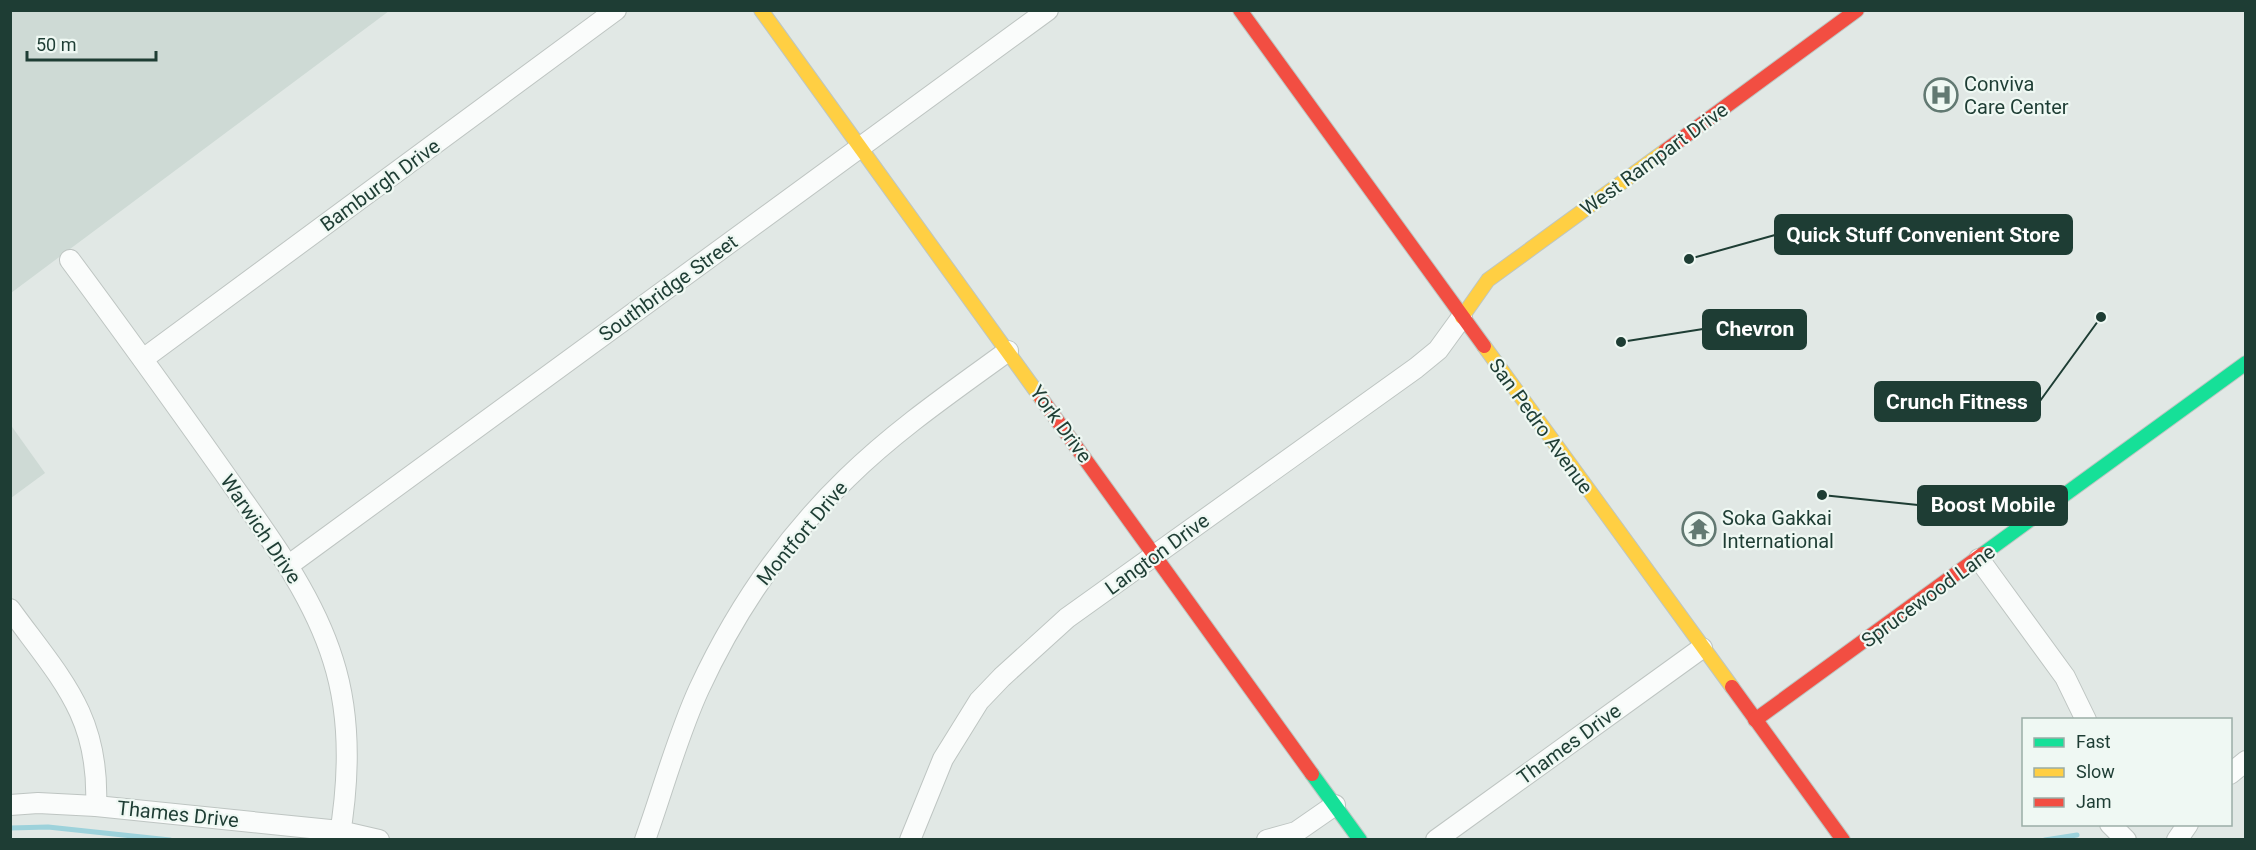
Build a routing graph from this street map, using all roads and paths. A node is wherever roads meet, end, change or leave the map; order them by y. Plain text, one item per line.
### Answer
1 (616, 10) edge
2 (761, 10) edge
3 (1047, 10) edge
4 (1240, 10) edge
5 (1857, 10) edge
6 (859, 149) junction
7 (70, 260) dead end
8 (1462, 317) junction
9 (1008, 351) junction
10 (143, 359) junction
11 (2246, 363) edge
12 (1155, 555) junction
13 (1979, 559) junction
14 (289, 565) junction
15 (10, 609) edge
16 (1702, 648) junction
17 (2085, 718) edge
18 (1755, 720) junction
19 (2246, 761) edge
20 (2232, 772) edge
21 (10, 805) edge
22 (1335, 805) junction
23 (96, 806) junction
24 (2111, 826) edge
25 (2187, 826) edge
26 (340, 835) edge
27 (1292, 836) edge
28 (379, 840) edge
29 (645, 840) edge
30 (910, 840) edge
31 (1266, 840) edge
32 (1360, 840) edge
33 (1436, 840) edge
34 (1843, 840) edge
35 (2126, 840) edge
36 (2177, 840) edge

1 - 10 street, Bamburgh Drive
2 - 6 street, York Drive
3 - 6 street, Southbridge Street
4 - 8 street, San Pedro Avenue
5 - 8 street, West Rampart Drive
6 - 9 street, York Drive
6 - 14 street, Southbridge Street
7 - 10 street, Warwich Drive
8 - 12 street, Langton Drive
8 - 16 street, San Pedro Avenue
9 - 12 street, York Drive
9 - 29 street, Montfort Drive
10 - 14 street, Warwich Drive
11 - 13 street, Sprucewood Lane
12 - 22 street, York Drive
12 - 30 street, Langton Drive
13 - 17 street
13 - 18 street, Sprucewood Lane
14 - 26 street, Warwich Drive
15 - 23 street
16 - 18 street, San Pedro Avenue
16 - 33 street, Thames Drive
18 - 34 street, San Pedro Avenue
19 - 20 street
21 - 23 street, Thames Drive
22 - 27 street
22 - 32 street, York Drive
23 - 26 street, Thames Drive
24 - 35 street
25 - 36 street
26 - 28 street, Thames Drive
27 - 31 street

